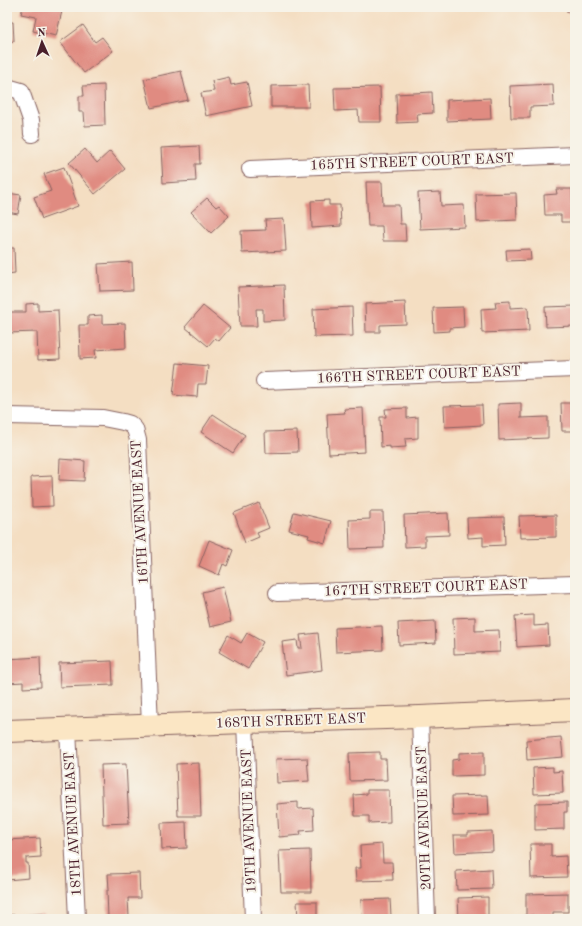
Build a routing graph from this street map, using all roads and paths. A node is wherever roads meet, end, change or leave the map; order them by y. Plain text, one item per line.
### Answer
1 (7, 87) edge
2 (32, 134) dead end
3 (575, 155) edge
4 (250, 169) dead end
5 (575, 369) edge
6 (264, 381) dead end
7 (7, 416) edge
8 (575, 584) edge
9 (277, 593) dead end
10 (575, 710) edge
11 (420, 717) junction
12 (245, 722) junction
13 (150, 726) junction
14 (68, 729) junction
15 (7, 731) edge
16 (77, 919) edge
17 (253, 919) edge
18 (427, 919) edge

1 - 2 street
3 - 4 street, 165TH STREET COURT EAST
5 - 6 street, 166TH STREET COURT EAST
7 - 13 street, 16TH AVENUE EAST
8 - 9 street, 167TH STREET COURT EAST
10 - 11 street, 168TH STREET EAST
11 - 12 street, 168TH STREET EAST
11 - 18 street, 20TH AVENUE EAST
12 - 13 street, 168TH STREET EAST
12 - 17 street, 19TH AVENUE EAST
13 - 14 street, 168TH STREET EAST
14 - 15 street, 168TH STREET EAST
14 - 16 street, 18TH AVENUE EAST

